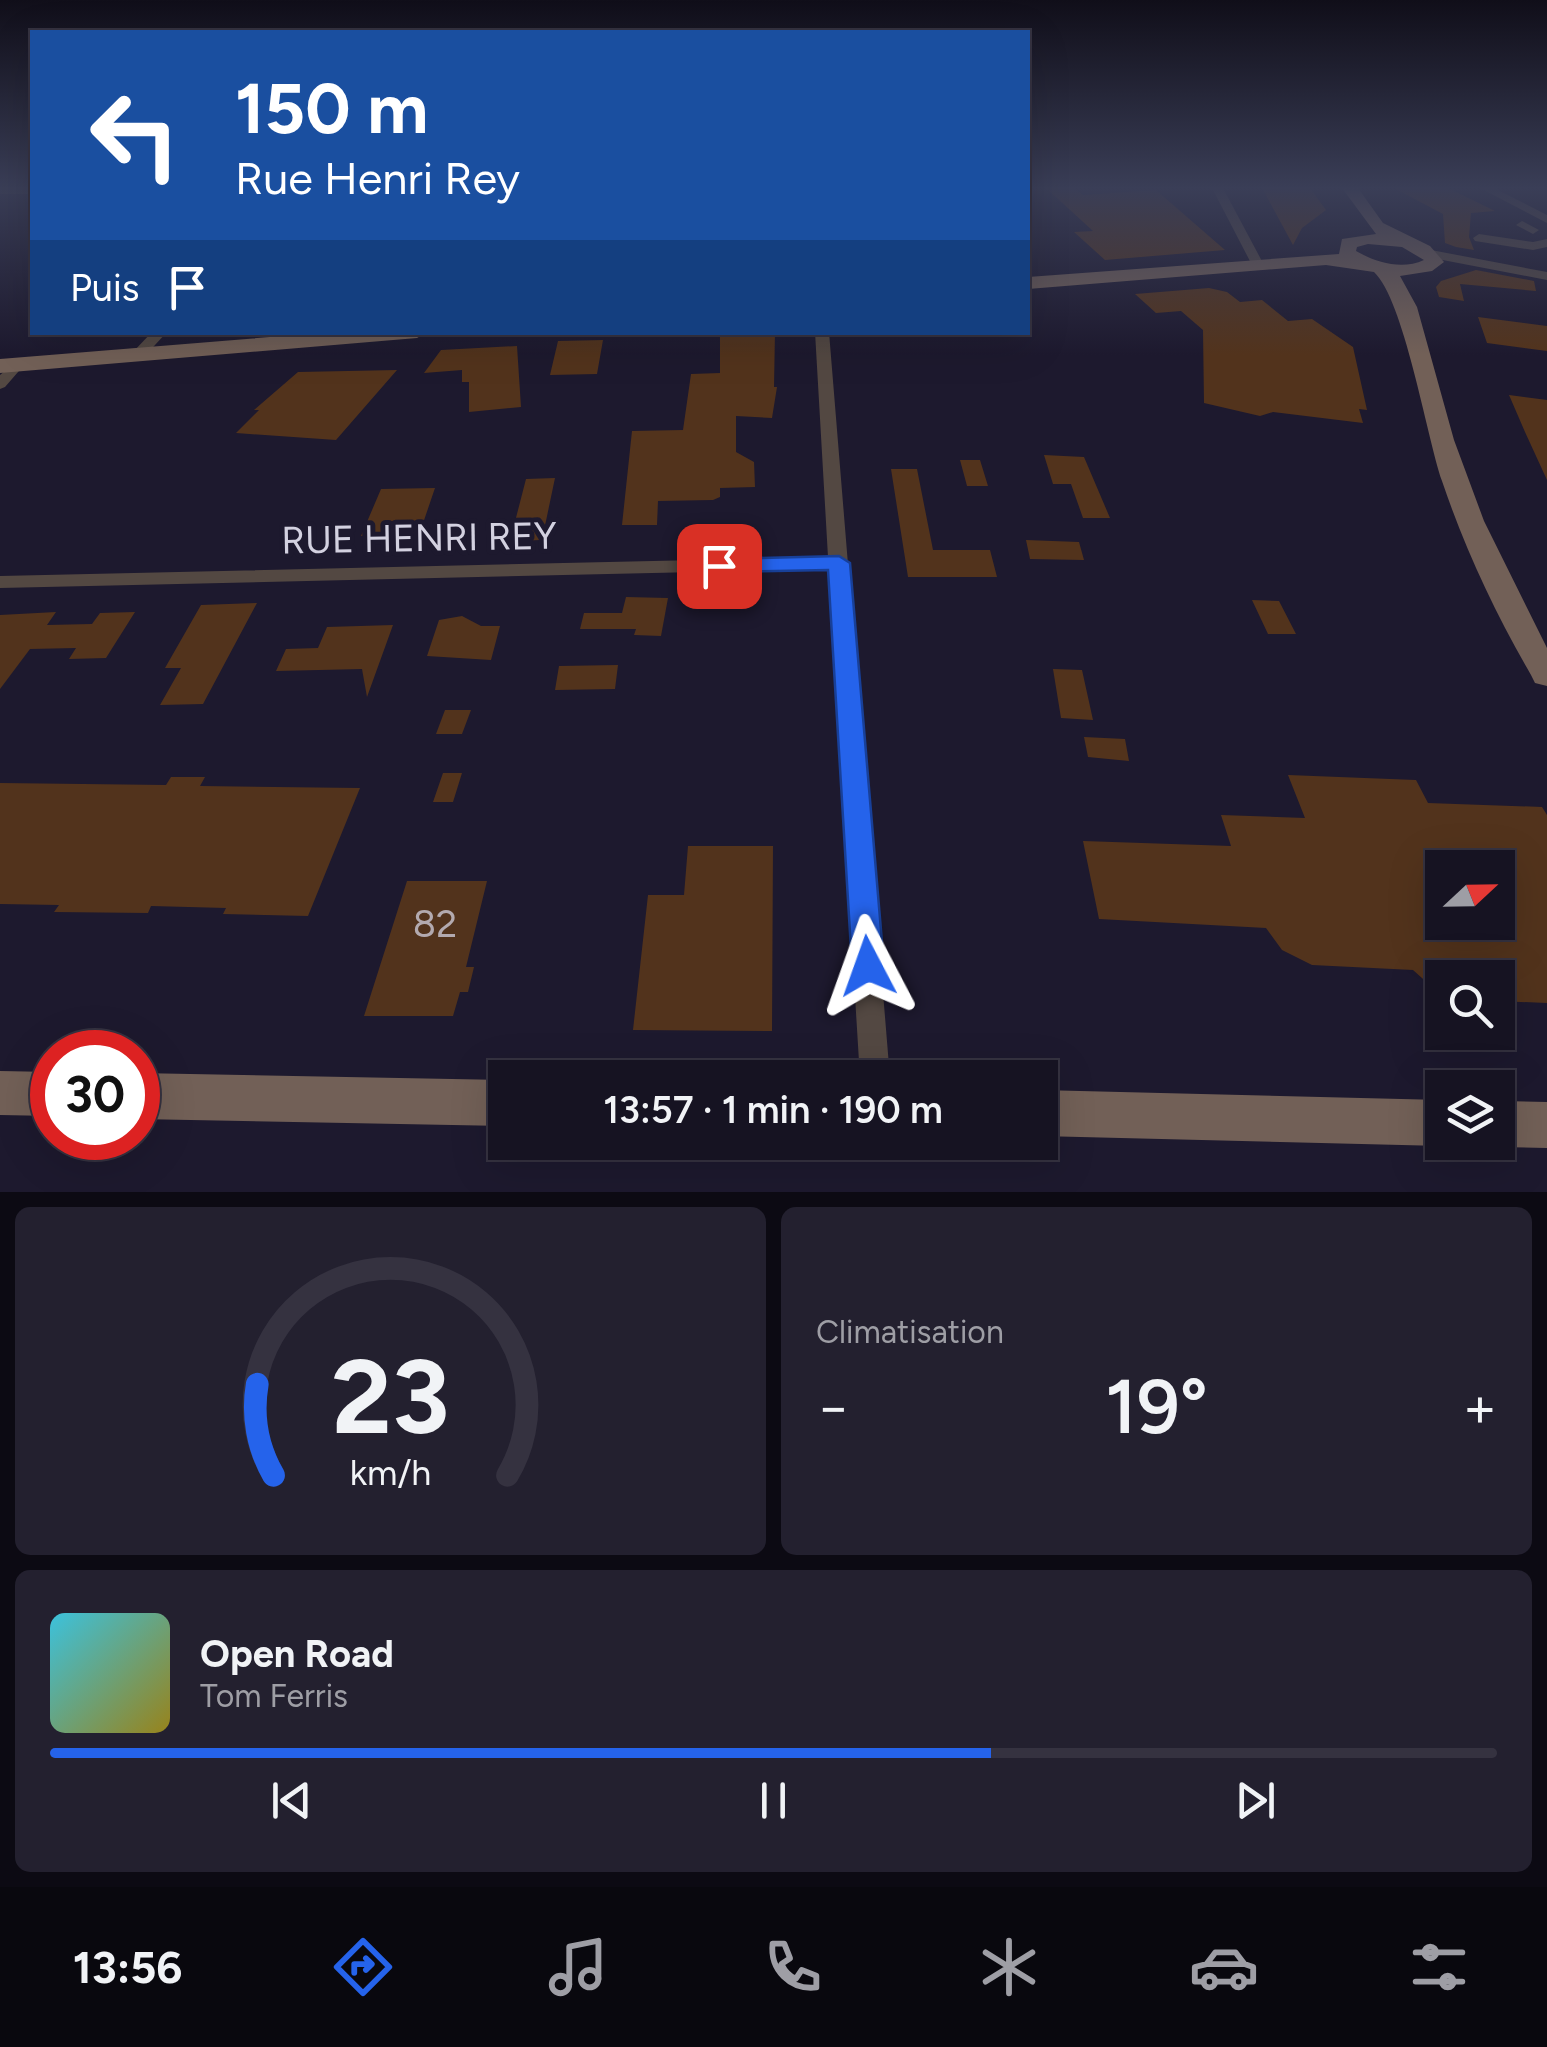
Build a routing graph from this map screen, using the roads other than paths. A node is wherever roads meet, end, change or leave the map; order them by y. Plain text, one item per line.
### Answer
1 (1246, 244) edge
2 (1349, 244) edge
3 (1405, 244) edge
4 (1362, 260) junction
5 (1432, 260) junction
6 (1258, 265) junction
7 (1405, 279) junction
8 (1030, 283) edge
9 (157, 335) edge
10 (381, 335) edge
11 (822, 335) edge
12 (138, 355) junction
13 (9, 365) edge
14 (0, 384) edge
15 (839, 563) junction
16 (0, 582) edge
17 (1547, 674) edge
18 (875, 1060) edge
19 (0, 1093) edge
20 (30, 1094) edge
21 (160, 1096) edge
22 (488, 1104) edge
23 (1058, 1113) edge
24 (1425, 1123) edge
25 (1515, 1125) edge
26 (1547, 1126) edge

1 - 6 street
2 - 4 street
3 - 5 street
4 - 6 street
4 - 7 street
5 - 5 street
5 - 7 street
6 - 8 street
7 - 17 street
9 - 12 street
10 - 12 street
11 - 15 street
12 - 13 street
13 - 14 street
15 - 16 street, RUE HENRI REY
15 - 18 street
19 - 20 street
21 - 22 street
23 - 24 street
25 - 26 street

